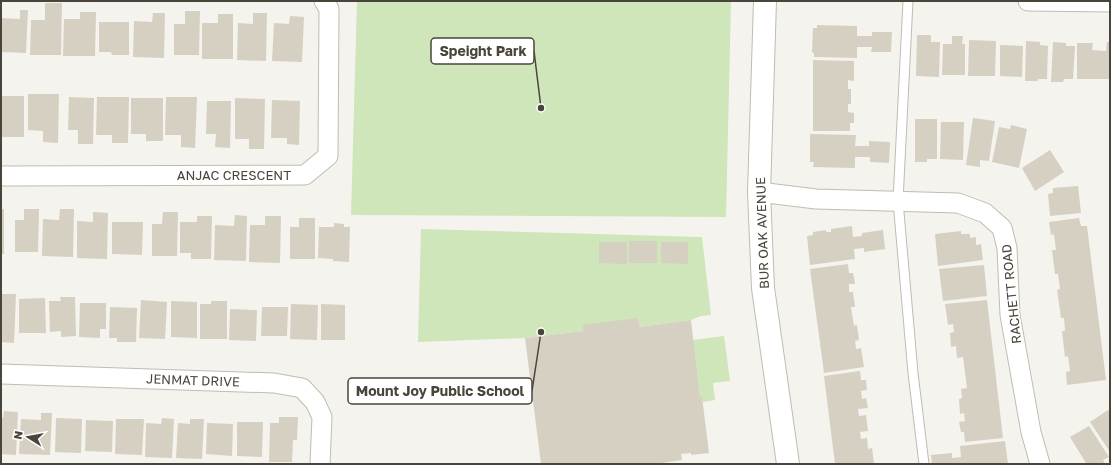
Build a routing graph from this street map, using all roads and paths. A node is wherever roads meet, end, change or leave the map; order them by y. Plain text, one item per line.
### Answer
1 (324, 1) edge
2 (765, 1) edge
3 (908, 1) edge
4 (1028, 1) edge
5 (1110, 2) edge
6 (1, 176) edge
7 (759, 192) junction
8 (898, 201) junction
9 (1, 374) edge
10 (320, 464) edge
11 (788, 464) edge
12 (924, 464) edge
13 (1040, 464) edge

1 - 6 street, ANJAC CRESCENT
2 - 7 street, BUR OAK AVENUE
3 - 8 lane
4 - 5 street
7 - 8 street, RACHETT ROAD
7 - 11 street, BUR OAK AVENUE
8 - 12 lane
8 - 13 street, RACHETT ROAD
9 - 10 street, JENMAT DRIVE

